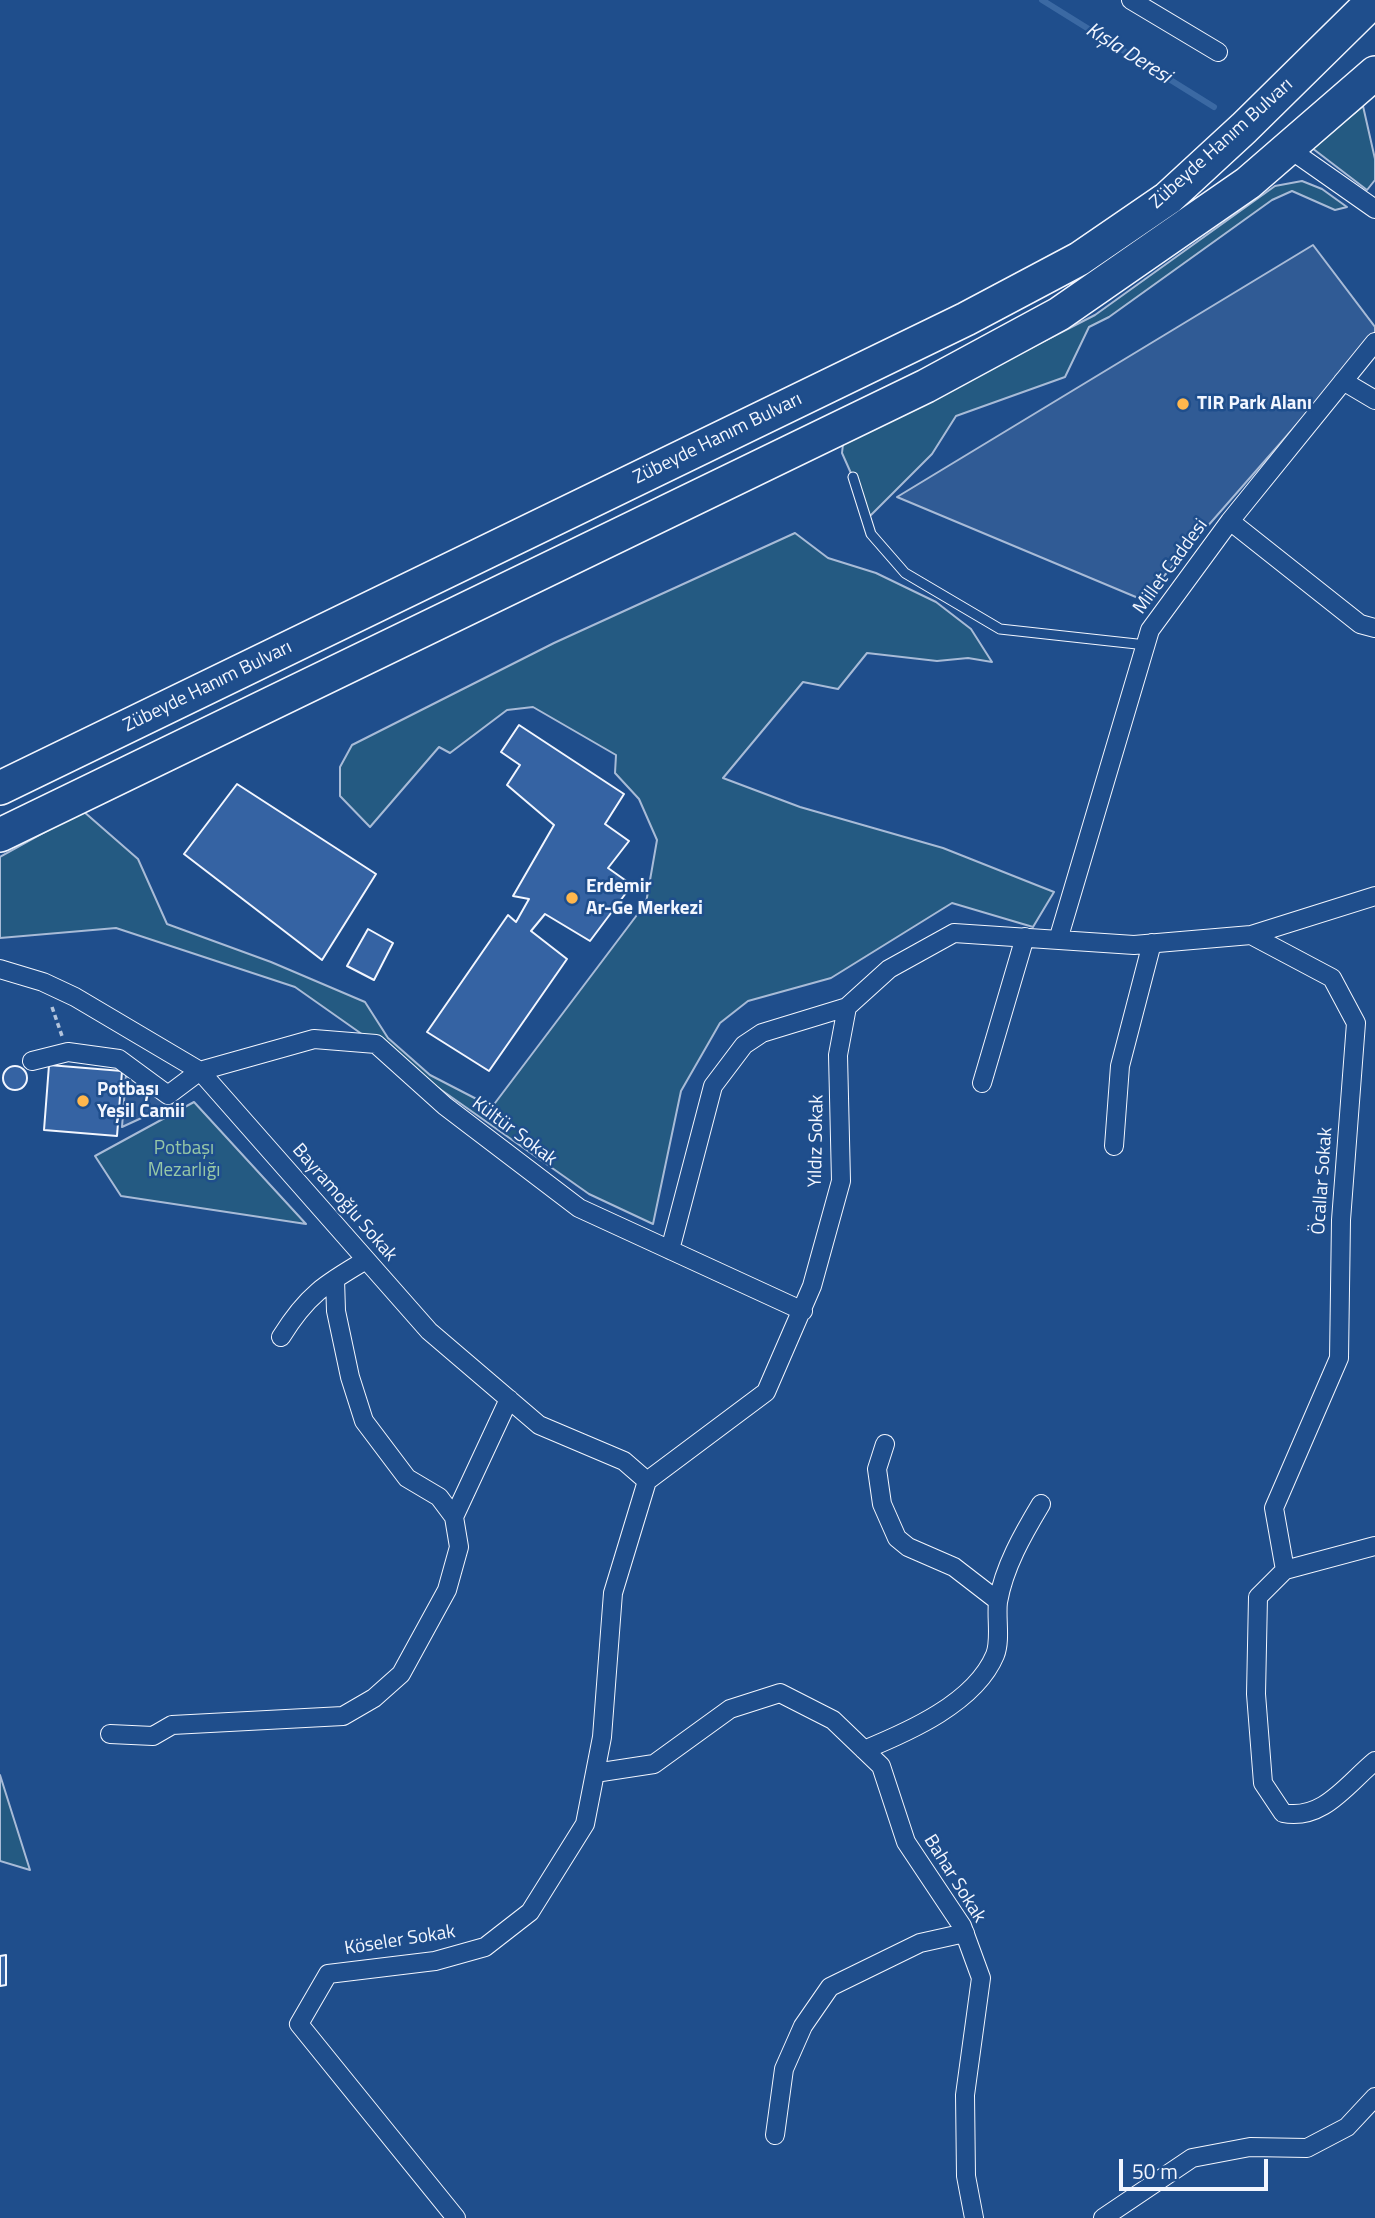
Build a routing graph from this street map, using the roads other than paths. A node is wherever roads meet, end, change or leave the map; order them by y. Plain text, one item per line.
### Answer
1 (1130, 0) edge
2 (1374, 0) edge
3 (1219, 52) dead end
4 (1375, 72) edge
5 (1289, 148) junction
6 (1375, 209) edge
7 (1375, 342) edge
8 (1343, 381) junction
9 (1375, 400) edge
10 (853, 477) dead end
11 (1230, 521) junction
12 (1375, 628) edge
13 (1146, 645) junction
14 (0, 788) edge
15 (0, 835) edge
16 (1375, 896) edge
17 (1251, 935) junction
18 (1025, 937) junction
19 (1058, 940) junction
20 (1152, 943) junction
21 (0, 969) edge
22 (847, 1007) junction
23 (32, 1061) dead end
24 (201, 1071) junction
25 (982, 1083) dead end
26 (1114, 1146) dead end
27 (670, 1250) junction
28 (366, 1260) junction
29 (335, 1279) junction
30 (803, 1311) junction
31 (281, 1337) dead end
32 (509, 1399) junction
33 (885, 1444) dead end
34 (647, 1481) junction
35 (1041, 1504) dead end
36 (454, 1517) junction
37 (1375, 1546) edge
38 (1285, 1570) junction
39 (998, 1601) junction
40 (110, 1734) dead end
41 (864, 1750) junction
42 (1375, 1761) edge
43 (595, 1773) junction
44 (965, 1933) junction
45 (1375, 2097) edge
46 (775, 2135) dead end
47 (456, 2218) edge
48 (974, 2218) edge
49 (1103, 2218) edge

1 - 3 street
2 - 14 highway, Zübeyde Hanım Bulvarı
4 - 5 highway, Zübeyde Hanım Bulvarı
5 - 6 street
5 - 15 highway, Zübeyde Hanım Bulvarı
7 - 8 street, Millet Caddesi
8 - 9 street
8 - 11 street, Millet Caddesi
10 - 13 lane
11 - 12 street
11 - 13 street, Millet Caddesi
13 - 19 street, Millet Caddesi
16 - 17 street
17 - 20 street
17 - 38 street, Öcallar Sokak
18 - 19 street
18 - 22 street
18 - 25 street
19 - 20 street
20 - 26 street
21 - 24 street, Bayramoğlu Sokak
22 - 27 street
22 - 30 street, Yıldız Sokak
23 - 24 street
24 - 27 street, Kültür Sokak
24 - 28 street, Bayramoğlu Sokak
27 - 30 street, Kültür Sokak
28 - 29 street
28 - 32 street, Bayramoğlu Sokak
29 - 31 street
29 - 36 street
30 - 34 street, Yıldız Sokak
32 - 34 street, Bayramoğlu Sokak
32 - 36 street
33 - 39 street
34 - 43 street, Köseler Sokak
35 - 39 street
36 - 40 street
37 - 38 street
38 - 42 street
39 - 41 street
41 - 43 street, Bahar Sokak
41 - 44 street, Bahar Sokak
43 - 47 street, Köseler Sokak
44 - 46 street
44 - 48 street, Bahar Sokak
45 - 49 street

